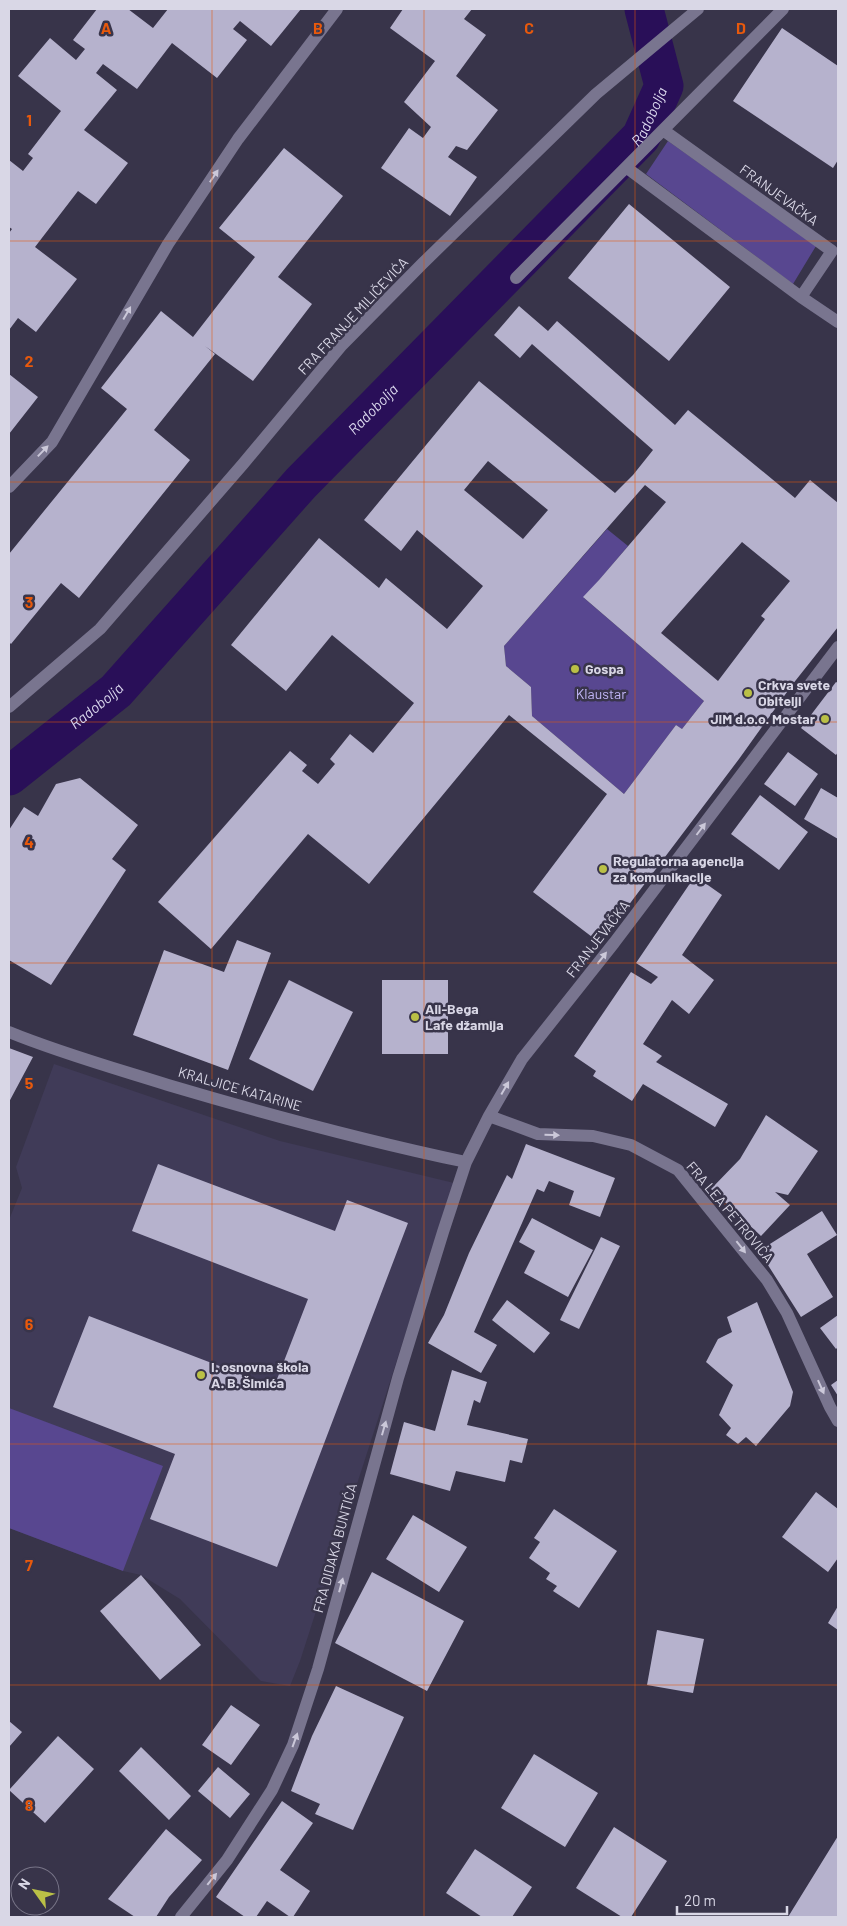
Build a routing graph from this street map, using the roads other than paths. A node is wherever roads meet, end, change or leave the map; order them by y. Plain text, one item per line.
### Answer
1 (337, 9) edge
2 (698, 9) edge
3 (783, 9) edge
4 (663, 130) junction
5 (627, 168) junction
6 (516, 278) dead end
7 (801, 297) junction
8 (838, 322) edge
9 (9, 486) edge
10 (838, 647) edge
11 (9, 707) edge
12 (9, 1032) edge
13 (489, 1116) junction
14 (466, 1162) junction
15 (838, 1421) edge
16 (181, 1917) edge

9 -> 1 street
2 - 11 street, FRA FRANJE MILIČEVIĆA
3 - 4 street
4 - 5 street
4 - 7 street, FRANJEVAČKA
5 - 6 street
5 - 7 street
7 - 8 street
13 -> 10 street, FRANJEVAČKA
12 - 14 street, KRALJICE KATARINE
13 - 14 street, FRANJEVAČKA
13 -> 15 street, FRA LEA PETROVIĆA
16 -> 14 street, FRA DIDAKA BUNTIĆA

